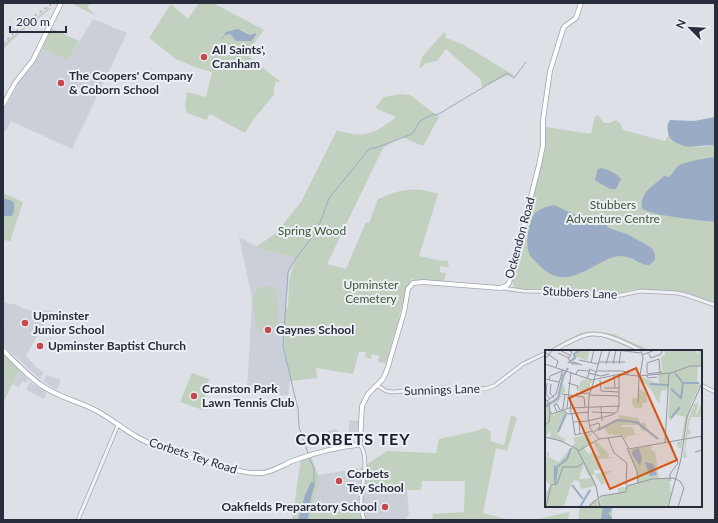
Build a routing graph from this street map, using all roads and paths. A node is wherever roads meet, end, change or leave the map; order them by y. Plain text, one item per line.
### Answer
1 (61, 3) edge
2 (580, 3) edge
3 (3, 105) edge
4 (510, 282) junction
5 (500, 288) junction
6 (514, 290) junction
7 (715, 305) edge
8 (3, 350) edge
9 (554, 350) edge
10 (640, 350) edge
11 (545, 353) edge
12 (378, 386) junction
13 (702, 386) edge
14 (715, 392) edge
15 (118, 424) junction
16 (359, 444) junction
17 (78, 520) edge
18 (364, 520) edge

1 - 3 main road
2 - 4 main road, Ockendon Road
4 - 5 main road, Ockendon Road
4 - 6 street
5 - 6 street, Stubbers Lane
5 - 12 main road, Ockendon Road
6 - 7 street, Stubbers Lane
8 - 15 main road, Corbets Tey Road
9 - 10 street
11 - 12 street, Sunnings Lane
12 - 16 main road, Ockendon Road
13 - 14 street
15 - 16 main road, Corbets Tey Road
15 - 17 street
16 - 18 street

